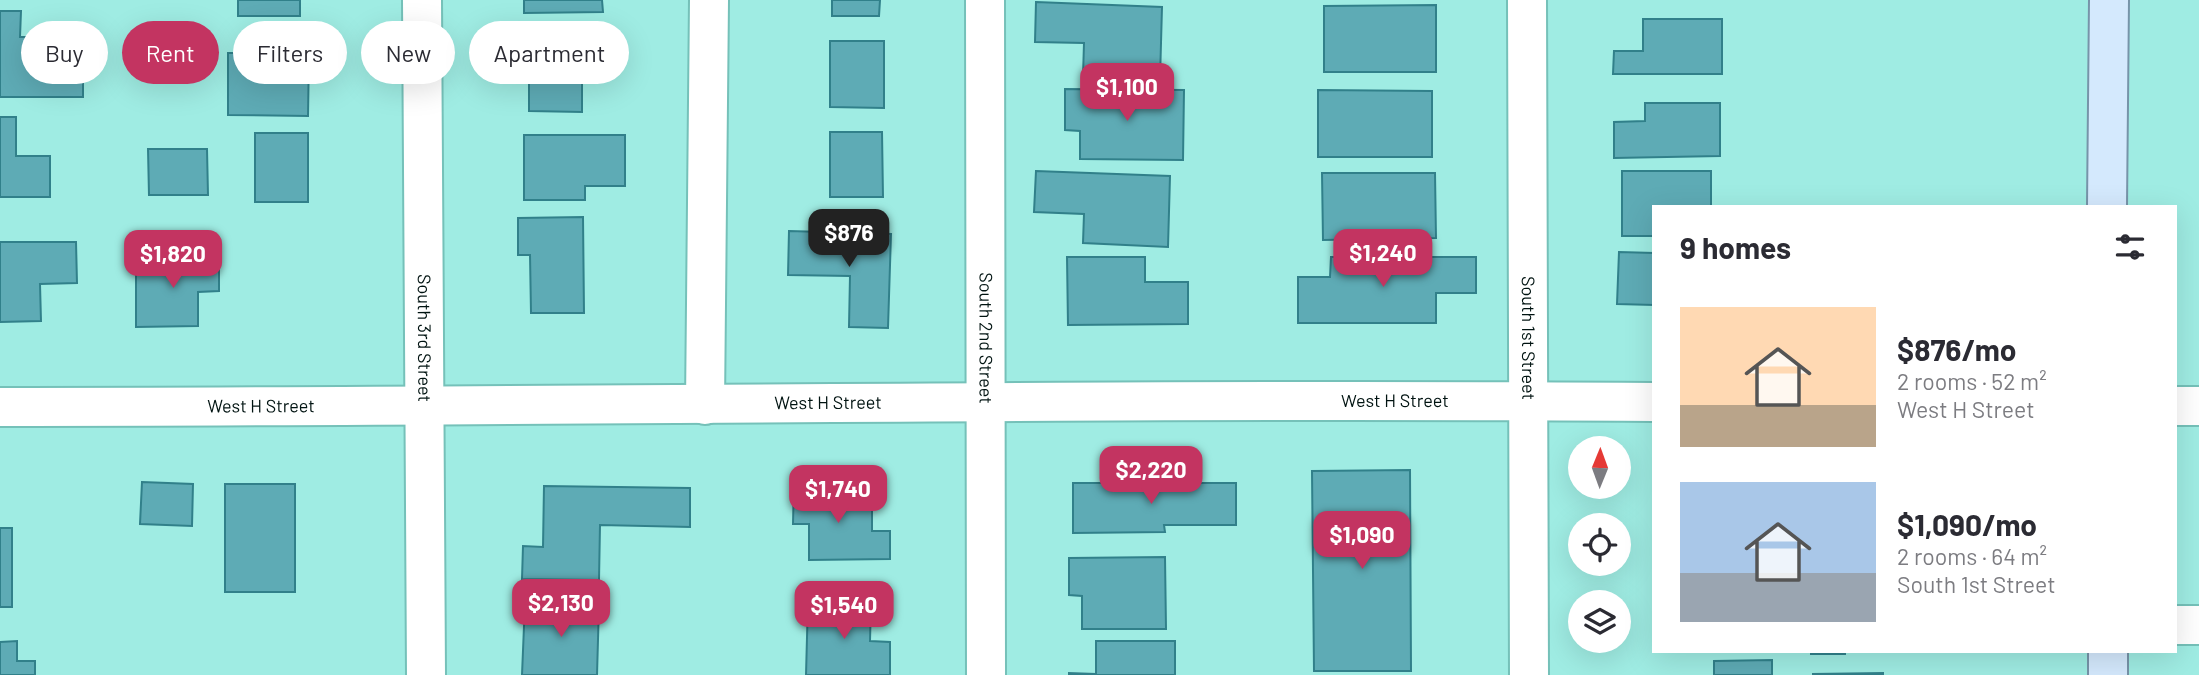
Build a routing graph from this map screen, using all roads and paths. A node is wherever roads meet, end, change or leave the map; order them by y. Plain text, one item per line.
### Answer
1 (422, 0) edge
2 (709, 0) edge
3 (985, 0) edge
4 (1527, 0) edge
5 (2109, 0) edge
6 (2108, 205) edge
7 (1529, 401) junction
8 (987, 402) junction
9 (1652, 402) edge
10 (705, 405) junction
11 (2177, 405) edge
12 (2199, 405) edge
13 (0, 407) edge
14 (424, 407) junction
15 (2177, 625) edge
16 (2199, 625) edge
17 (2108, 653) edge
18 (426, 675) edge
19 (986, 675) edge
20 (1529, 675) edge
21 (2108, 675) edge

1 - 14 street, South 3rd Street
2 - 10 street
3 - 8 street, South 2nd Street
4 - 7 street, South 1st Street
5 - 6 main road
7 - 8 street, West H Street
7 - 9 street, West H Street
7 - 20 street, South 1st Street
8 - 10 street, West H Street
8 - 19 street, South 2nd Street
10 - 14 street, West H Street
11 - 12 street
13 - 14 street, West H Street
14 - 18 street, South 3rd Street
15 - 16 street
17 - 21 main road

